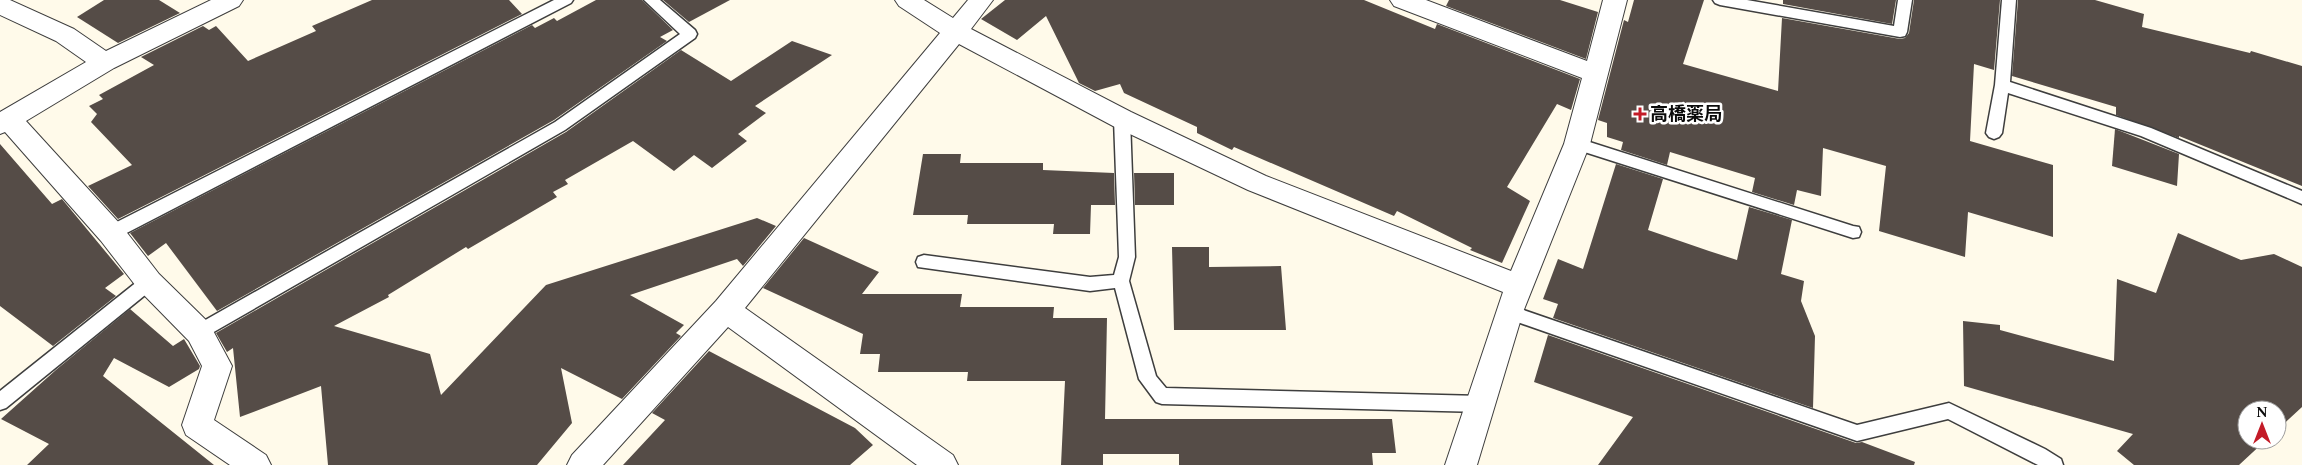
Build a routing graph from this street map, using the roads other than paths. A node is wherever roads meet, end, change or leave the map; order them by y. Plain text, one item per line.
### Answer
1 (231, 0) edge
2 (566, 0) edge
3 (651, 0) edge
4 (908, 0) edge
5 (981, 0) edge
6 (1402, 0) edge
7 (1615, 0) edge
8 (1720, 0) edge
9 (1906, 0) edge
10 (2009, 0) edge
11 (0, 5) edge
12 (956, 32) junction
13 (105, 62) junction
14 (1596, 74) junction
15 (2002, 85) junction
16 (1122, 120) junction
17 (4, 122) edge
18 (1994, 133) dead end
19 (1578, 144) junction
20 (2302, 198) edge
21 (1853, 232) dead end
22 (111, 233) junction
23 (924, 262) dead end
24 (1121, 281) junction
25 (149, 282) junction
26 (1520, 287) junction
27 (726, 310) junction
28 (1509, 312) junction
29 (199, 332) junction
30 (0, 402) edge
31 (1482, 404) junction
32 (255, 465) edge
33 (583, 465) edge
34 (942, 465) edge
35 (1461, 465) edge
36 (2054, 465) edge

1 - 13 street
2 - 22 lane
3 - 29 lane
4 - 12 street
5 - 12 street
6 - 14 street
7 - 14 street
8 - 9 lane
10 - 15 lane
11 - 13 street
12 - 16 street
12 - 27 street
13 - 17 street
14 - 19 street
15 - 18 lane
15 - 20 lane
16 - 24 lane
16 - 26 street
17 - 22 street
19 - 21 lane
19 - 26 street
22 - 25 street
23 - 24 lane
24 - 31 lane
25 - 29 street
25 - 30 lane
26 - 28 street
27 - 33 street
27 - 34 street
28 - 31 street
28 - 36 lane
29 - 32 street
31 - 35 street

